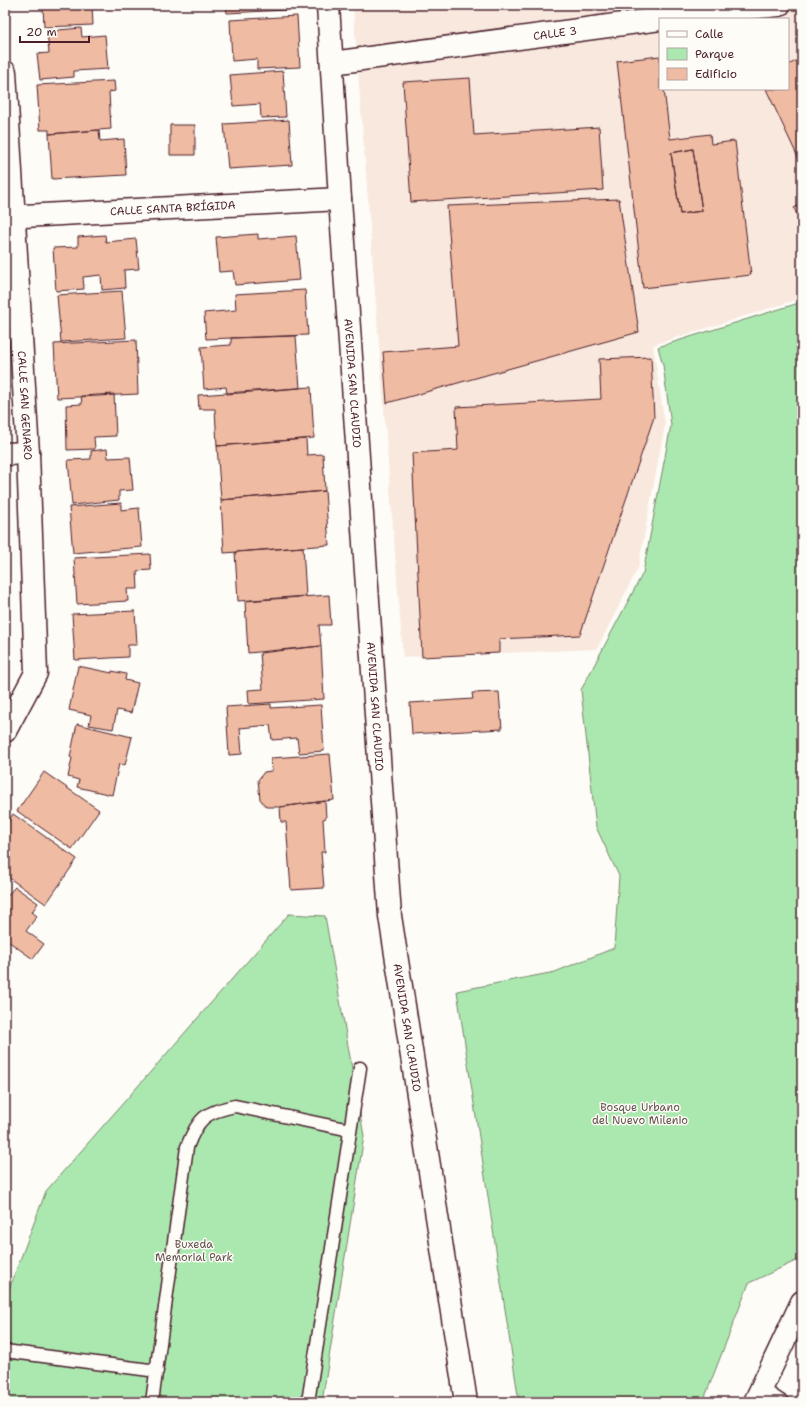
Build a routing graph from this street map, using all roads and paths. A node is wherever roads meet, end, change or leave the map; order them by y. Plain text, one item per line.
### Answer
1 (328, 5) edge
2 (779, 5) edge
3 (719, 8) edge
4 (332, 64) junction
5 (5, 72) edge
6 (340, 199) junction
7 (9, 217) edge
8 (28, 453) junction
9 (5, 454) edge
10 (5, 731) edge
11 (360, 1068) dead end
12 (350, 1130) junction
13 (802, 1302) edge
14 (5, 1351) edge
15 (157, 1371) junction
16 (758, 1395) edge
17 (152, 1402) edge
18 (308, 1402) edge
19 (466, 1402) edge
20 (782, 1402) edge

1 - 4 street, AVENIDA SAN CLAUDIO
2 - 3 street, CALLE 3
3 - 4 street, CALLE 3
4 - 6 street, AVENIDA SAN CLAUDIO
5 - 7 street, CALLE SAN GENARO
6 - 7 street, CALLE SANTA BRÍGIDA
6 - 19 street, AVENIDA SAN CLAUDIO
7 - 8 street, CALLE SAN GENARO
8 - 9 street
8 - 10 street, CALLE SAN GENARO
11 - 12 lane
12 - 15 lane
12 - 18 lane
13 - 16 street
14 - 15 lane
15 - 17 lane
16 - 20 lane

